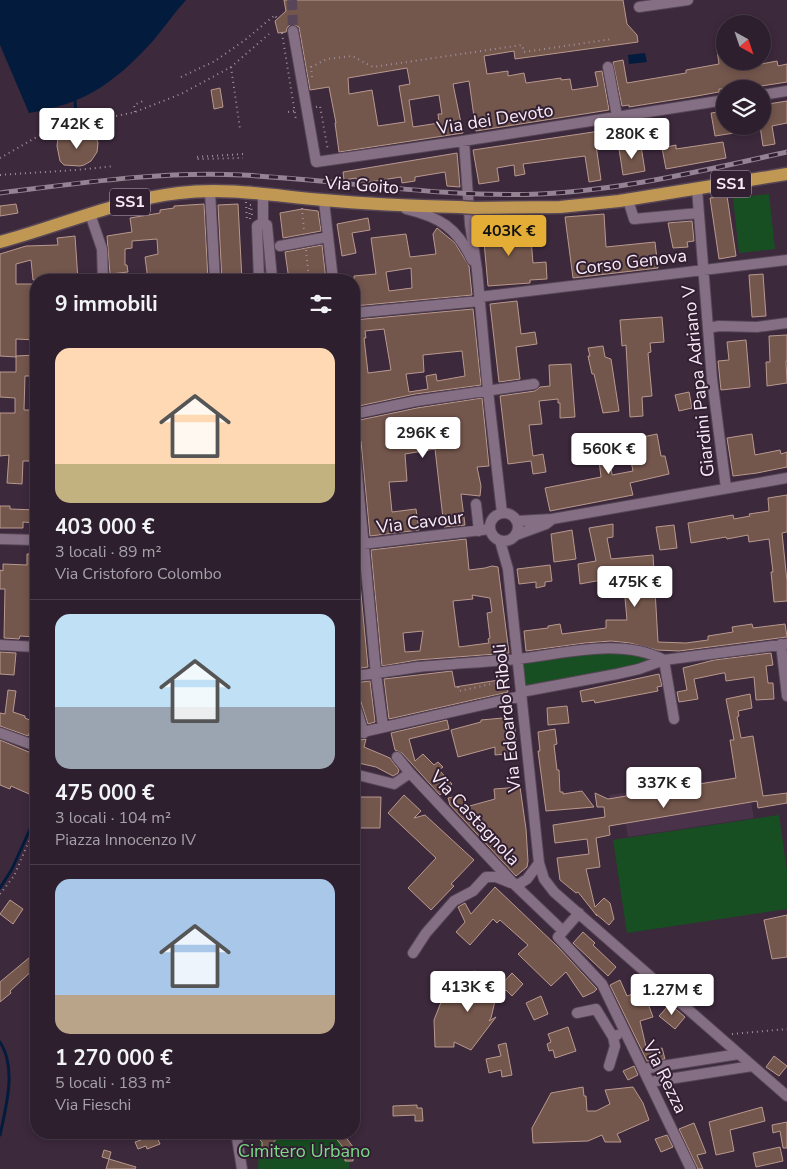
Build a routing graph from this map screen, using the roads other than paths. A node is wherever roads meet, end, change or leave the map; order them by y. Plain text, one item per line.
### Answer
1 (688, 0) edge
2 (639, 7) dead end
3 (294, 32) tunnel mouth
4 (608, 67) dead end
5 (787, 91) edge
6 (771, 94) edge
7 (716, 101) edge
8 (616, 116) junction
9 (464, 141) junction
10 (787, 174) edge
11 (697, 189) junction
12 (210, 192) junction
13 (263, 195) junction
14 (324, 200) junction
15 (628, 200) junction
16 (390, 205) junction
17 (475, 208) junction
18 (699, 213) junction
19 (90, 214) junction
20 (328, 237) junction
21 (0, 242) edge
22 (280, 246) dead end
23 (787, 260) edge
24 (477, 270) junction
25 (703, 270) junction
26 (103, 274) edge
27 (215, 274) edge
28 (258, 274) edge
29 (332, 274) edge
30 (479, 299) junction
31 (360, 312) edge
32 (787, 323) edge
33 (708, 328) junction
34 (534, 384) dead end
35 (488, 391) junction
36 (360, 413) edge
37 (787, 478) edge
38 (726, 488) junction
39 (476, 504) dead end
40 (502, 513) junction
41 (552, 519) junction
42 (517, 521) junction
43 (490, 530) junction
44 (479, 531) junction
45 (514, 537) junction
46 (0, 539) edge
47 (30, 540) edge
48 (500, 541) junction
49 (360, 545) edge
50 (360, 553) edge
51 (508, 569) junction
52 (784, 644) edge
53 (0, 645) edge
54 (30, 647) edge
55 (518, 659) junction
56 (664, 660) junction
57 (376, 674) junction
58 (360, 675) edge
59 (521, 694) junction
60 (787, 696) edge
61 (674, 719) dead end
62 (383, 727) junction
63 (0, 733) edge
64 (360, 733) edge
65 (30, 744) edge
66 (397, 757) dead end
67 (410, 773) junction
68 (360, 776) edge
69 (539, 863) junction
70 (516, 886) junction
71 (579, 913) junction
72 (563, 931) junction
73 (413, 953) dead end
74 (577, 1013) dead end
75 (625, 1031) junction
76 (613, 1037) junction
77 (739, 1054) junction
78 (609, 1066) dead end
79 (752, 1066) junction
80 (643, 1068) junction
81 (650, 1082) junction
82 (787, 1096) edge
83 (237, 1139) edge
84 (242, 1169) edge
85 (691, 1169) edge

1 - 2 street
3 - 9 street, Via dei Devoto
4 - 8 street
5 - 6 street
7 - 8 street, Via dei Devoto
8 - 9 street, Via dei Devoto
9 - 24 street
10 - 11 main road, SS1
11 - 15 main road, SS1
11 - 18 street, Giardini Papa Adriano V
12 - 13 main road, SS1
12 - 19 main road, SS1
12 - 27 street
13 - 14 main road, Via Goito
13 - 28 street
14 - 16 main road, Via Goito
14 - 20 street
15 - 17 main road, SS1
15 - 18 street
16 - 17 main road, Via Goito, bridge
16 - 24 street
17 - 24 street
18 - 25 street, Giardini Papa Adriano V
19 - 21 main road, SS1
19 - 26 street
20 - 22 street
20 - 29 street
23 - 25 street, Corso Genova
24 - 30 street
25 - 30 street, Corso Genova
25 - 33 street, Giardini Papa Adriano V
30 - 31 street, Corso Genova
30 - 35 street
32 - 33 street
33 - 38 street, Giardini Papa Adriano V
34 - 35 street
35 - 36 street
35 - 40 street
37 - 38 street
38 - 41 street
39 - 44 street
40 - 42 street
40 - 43 street
41 - 42 street
41 - 45 street
42 - 45 street
43 - 44 street, Via Cavour
43 - 48 street
44 - 49 street, Via Cavour
45 - 48 street
45 - 51 street, Via Edoardo Riboli
46 - 47 street
48 - 51 street, Via Edoardo Riboli
50 - 57 street
51 - 55 street, Via Edoardo Riboli
52 - 56 street
52 - 60 street
53 - 54 street
55 - 56 street
55 - 57 street
55 - 59 street, Via Edoardo Riboli
56 - 59 street
56 - 61 street
57 - 58 street
57 - 62 street
59 - 62 street
59 - 69 street, Via Edoardo Riboli
62 - 64 street
63 - 65 street
66 - 67 street, Via Castagnola
67 - 68 street, Via Castagnola
67 - 70 street, Via Castagnola
69 - 70 street
69 - 71 street, Via Edoardo Riboli
70 - 72 street, Via Castagnola
70 - 73 street
71 - 72 street
71 - 77 street, Via Edoardo Riboli
72 - 75 street, Via Rezza
74 - 76 street
75 - 76 street
75 - 80 street, Via Rezza
76 - 78 street
77 - 79 street, Via Edoardo Riboli
77 - 80 street
79 - 81 street
79 - 82 street, Via Edoardo Riboli
80 - 81 street, Via Rezza
81 - 85 street, Via Rezza
83 - 84 street

